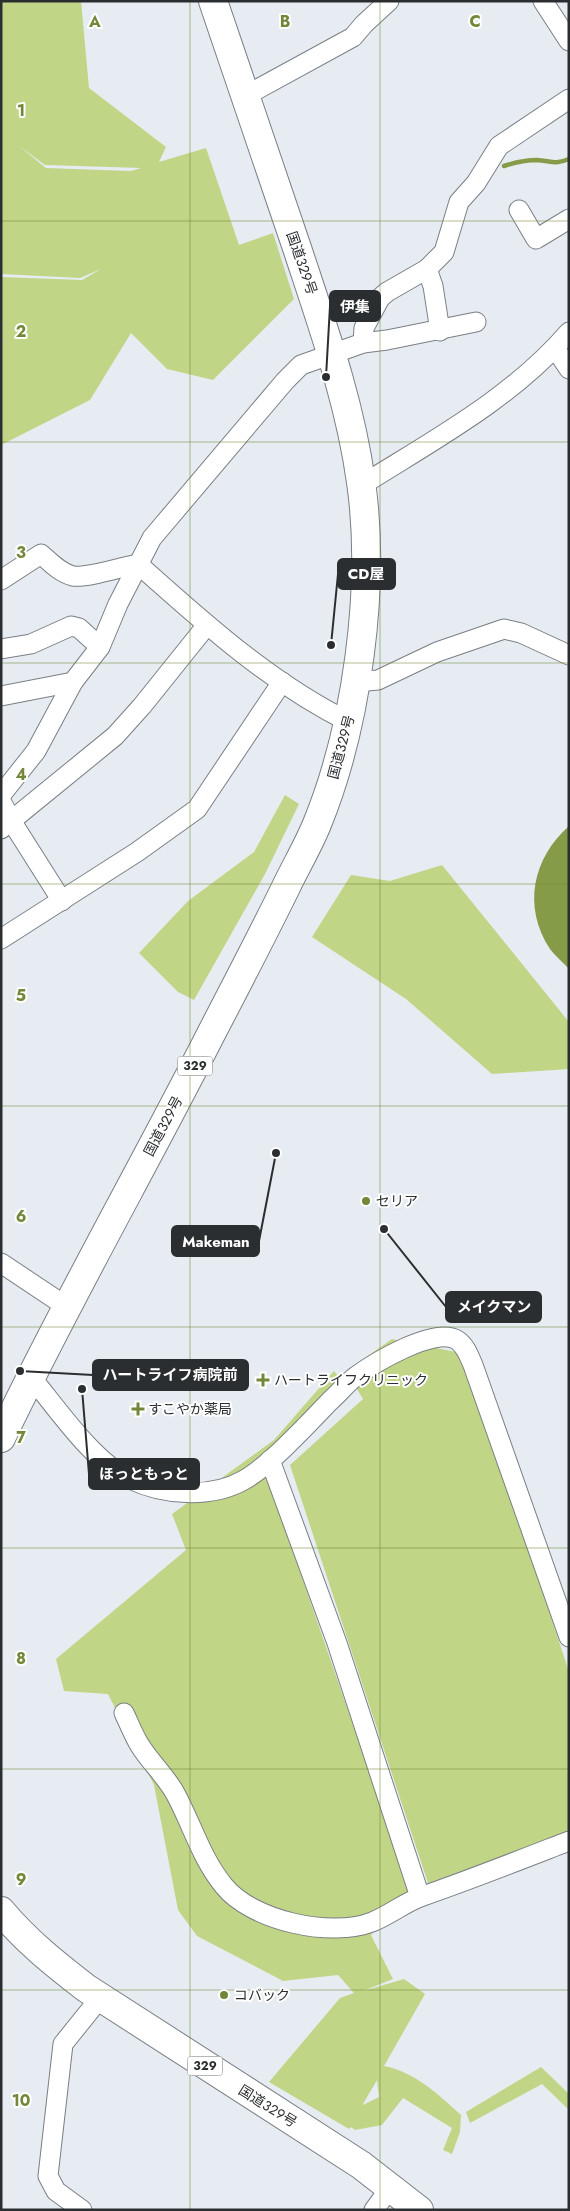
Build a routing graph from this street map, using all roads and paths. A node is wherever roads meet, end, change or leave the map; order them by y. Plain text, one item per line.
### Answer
1 (212, 1) edge
2 (389, 1) edge
3 (543, 1) edge
4 (569, 41) edge
5 (245, 96) junction
6 (569, 99) edge
7 (519, 210) dead end
8 (569, 219) edge
9 (427, 269) junction
10 (476, 322) dead end
11 (440, 331) junction
12 (569, 332) edge
13 (363, 343) junction
14 (555, 348) junction
15 (332, 353) junction
16 (569, 369) edge
17 (362, 485) junction
18 (138, 564) junction
19 (1, 580) edge
20 (207, 625) junction
21 (100, 647) junction
22 (1, 649) edge
23 (569, 655) edge
24 (73, 682) junction
25 (282, 682) junction
26 (356, 682) junction
27 (1, 696) edge
28 (348, 722) junction
29 (1, 795) edge
30 (1, 801) edge
31 (7, 826) edge
32 (62, 900) junction
33 (1, 939) edge
34 (1, 1263) edge
35 (67, 1308) junction
36 (31, 1377) junction
37 (1, 1438) edge
38 (270, 1460) junction
39 (569, 1637) edge
40 (124, 1713) dead end
41 (569, 1841) edge
42 (420, 1897) junction
43 (1, 1911) edge
44 (100, 1998) junction
45 (390, 2188) junction
46 (82, 2210) edge
47 (374, 2210) edge
48 (418, 2210) edge

1 - 5 highway, 国道329号 / 329
2 - 5 street
3 - 4 street
5 - 15 highway, 国道329号 / 329
6 - 9 street
7 - 8 street
9 - 11 street
9 - 13 street
10 - 11 street
11 - 13 street
12 - 14 street
13 - 15 street
14 - 16 street
14 - 17 street
15 - 17 highway, 国道329号 / 329
15 - 18 street
17 - 26 highway, 国道329号 / 329
18 - 19 street
18 - 20 street
18 - 21 street
20 - 25 street
20 - 31 street
21 - 22 street
21 - 24 street
23 - 26 street
24 - 27 street
24 - 29 street
25 - 28 street
25 - 32 street
26 - 28 highway, 国道329号 / 329
28 - 35 highway, 国道329号 / 329
30 - 31 street
31 - 32 street
32 - 33 street
34 - 35 street
35 - 36 highway, 国道329号 / 329
36 - 37 highway, 国道329号 / 329
36 - 38 street
38 - 39 street
38 - 42 street
40 - 42 street
41 - 42 street
43 - 44 highway, 国道329号 / 329
44 - 45 highway, 国道329号 / 329
44 - 46 street
45 - 47 street
45 - 48 highway, 国道329号 / 329

